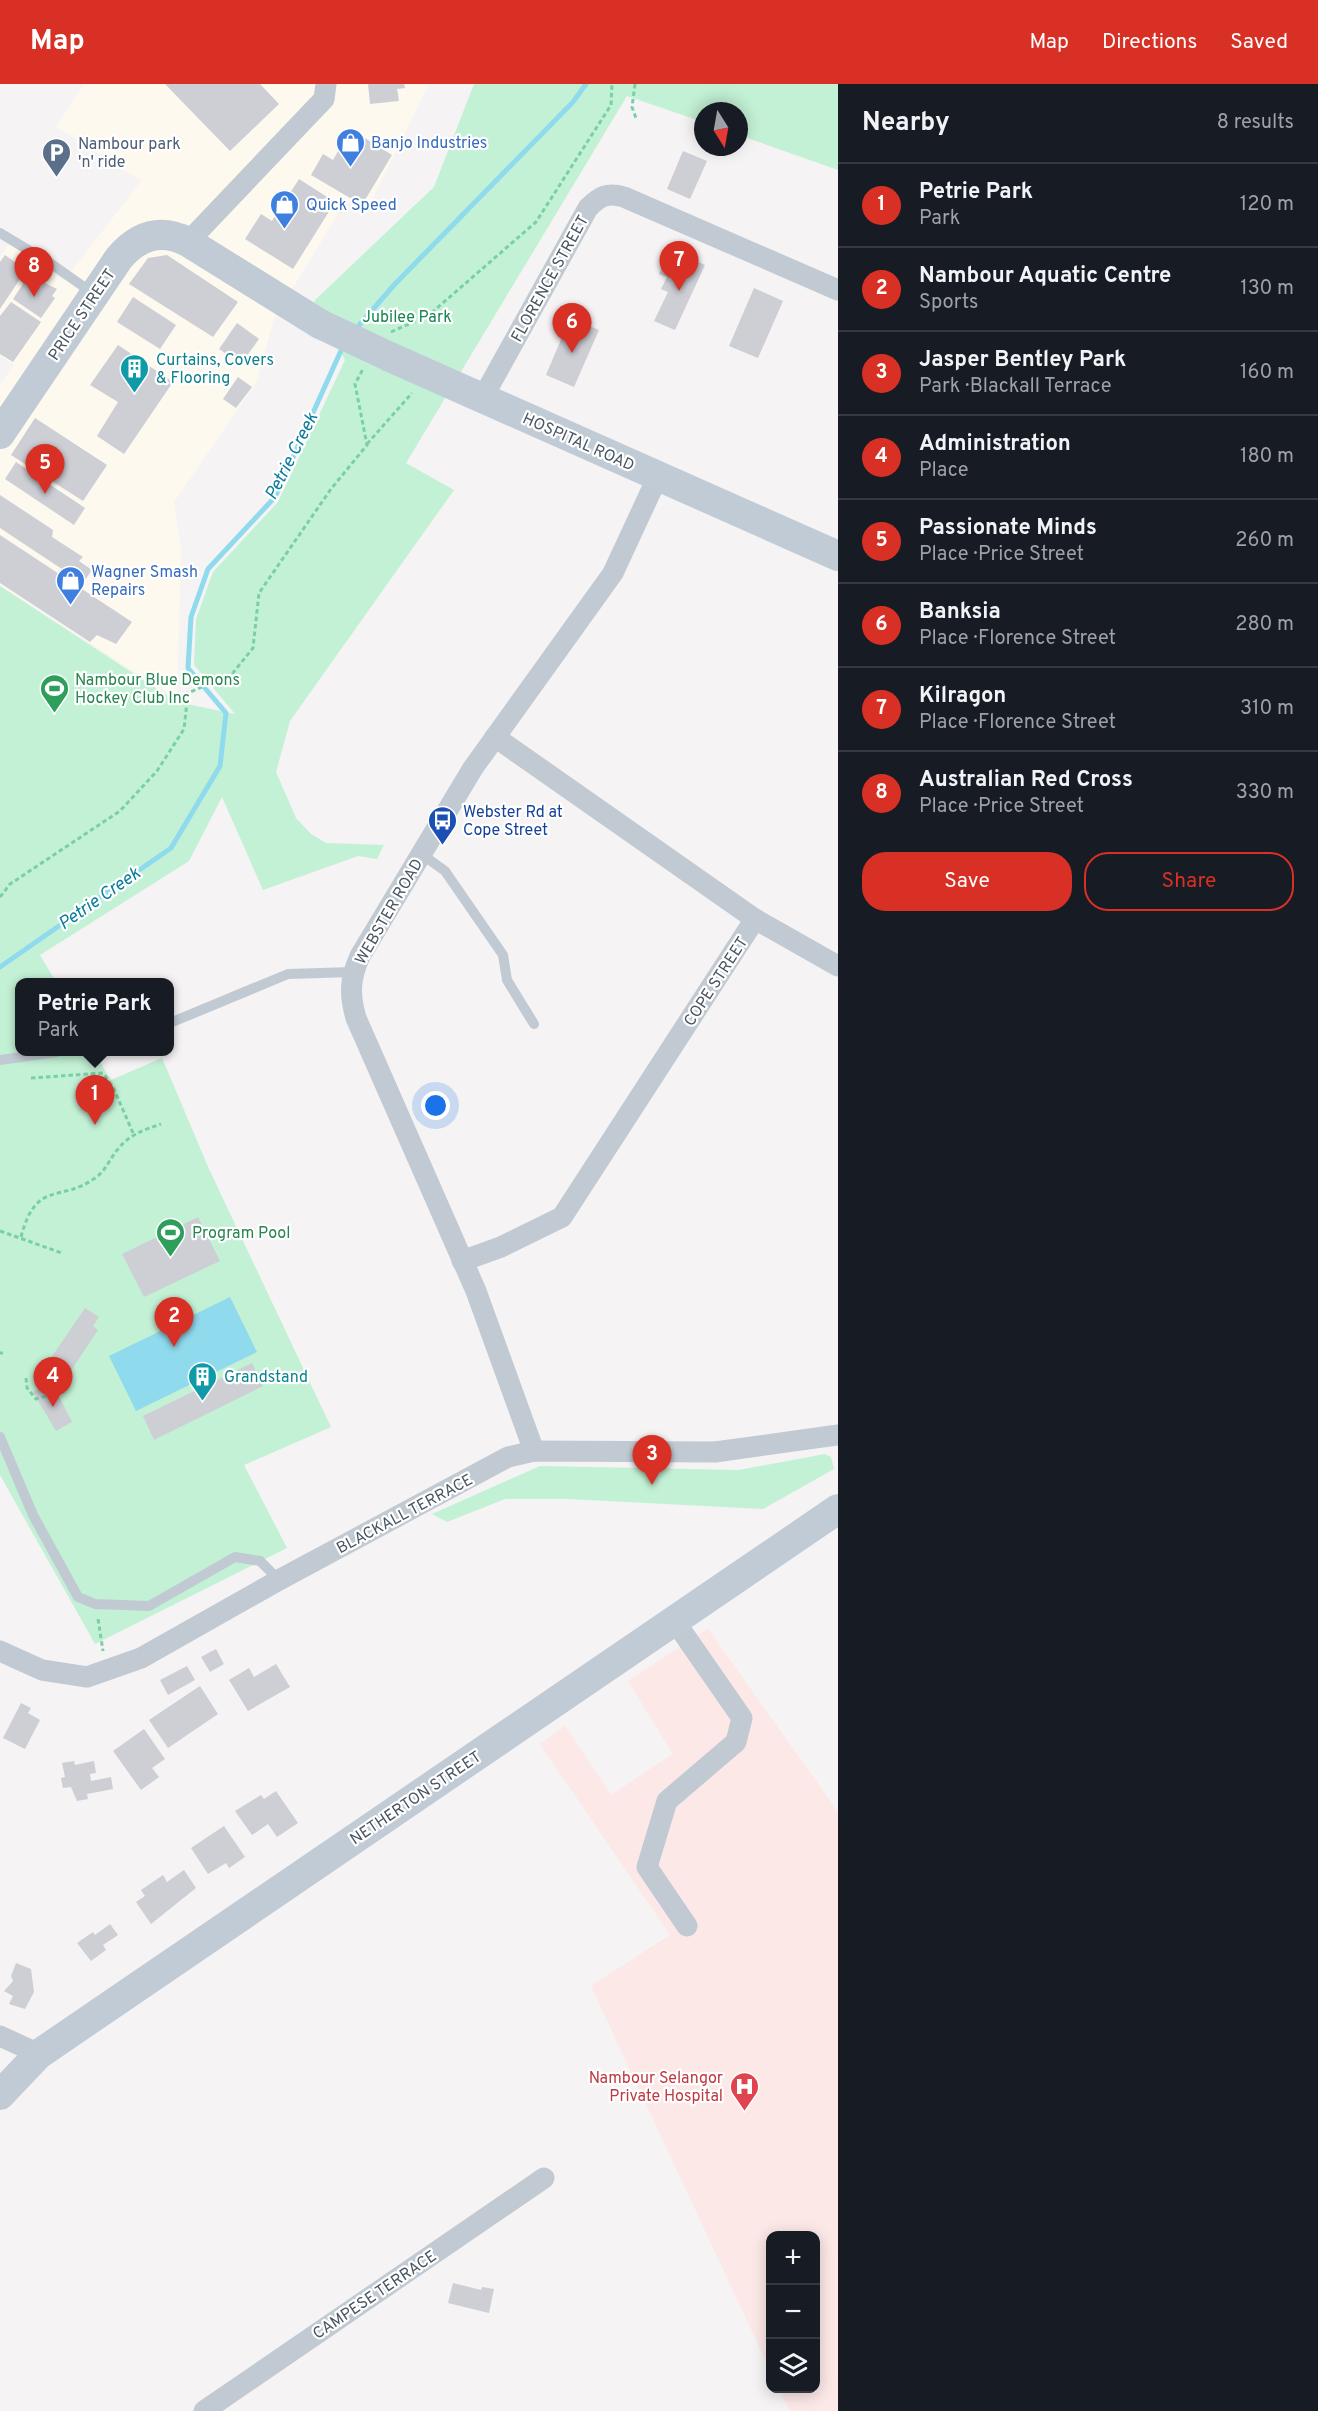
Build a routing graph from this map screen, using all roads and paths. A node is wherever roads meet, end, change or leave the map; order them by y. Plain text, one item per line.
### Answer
1 (326, 84) edge
2 (612, 84) edge
3 (635, 84) edge
4 (636, 118) dead end
5 (0, 233) edge
6 (188, 242) junction
7 (838, 290) edge
8 (94, 294) junction
9 (320, 324) joint
10 (382, 351) junction
11 (417, 387) dead end
12 (482, 399) junction
13 (0, 434) edge
14 (367, 444) junction
15 (658, 476) junction
16 (838, 556) edge
17 (495, 737) junction
18 (420, 853) junction
19 (0, 897) edge
20 (755, 919) junction
21 (838, 966) edge
22 (353, 972) junction
23 (174, 1021) edge
24 (534, 1024) dead end
25 (28, 1056) edge
26 (0, 1060) edge
27 (32, 1078) dead end
28 (161, 1124) dead end
29 (133, 1134) junction
30 (0, 1231) edge
31 (21, 1237) junction
32 (62, 1253) dead end
33 (462, 1261) junction
34 (26, 1378) dead end
35 (64, 1391) dead end
36 (838, 1435) edge
37 (0, 1437) edge
38 (534, 1451) junction
39 (838, 1509) edge
40 (279, 1580) junction
41 (95, 1604) junction
42 (675, 1620) junction
43 (0, 1651) edge
44 (104, 1656) dead end
45 (687, 1926) dead end
46 (0, 2036) edge
47 (39, 2054) junction
48 (0, 2095) edge
49 (544, 2178) dead end
50 (204, 2411) edge

1 - 6 street
2 - 10 path
3 - 4 path
5 - 8 lane
6 - 8 street, PRICE STREET
6 - 9 street, PRICE STREET
7 - 12 street, FLORENCE STREET
8 - 13 street, PRICE STREET
9 - 10 street, HOSPITAL ROAD, bridge
10 - 12 street, HOSPITAL ROAD
10 - 14 path
11 - 14 path
12 - 15 street, HOSPITAL ROAD
14 - 19 path
15 - 16 street, HOSPITAL ROAD
15 - 17 street, WEBSTER ROAD
17 - 18 street, WEBSTER ROAD
17 - 20 street, COPE STREET
18 - 22 street, WEBSTER ROAD
18 - 24 lane
20 - 21 street
20 - 33 street, COPE STREET
22 - 23 lane
22 - 33 street, WEBSTER ROAD
25 - 26 lane
27 - 29 path
28 - 29 path
29 - 31 path
30 - 31 path
31 - 32 path
33 - 38 street, WEBSTER ROAD
34 - 35 path
36 - 38 street, BLACKALL TERRACE
37 - 41 lane
38 - 40 street, BLACKALL TERRACE
39 - 42 street, NETHERTON STREET
40 - 41 lane
40 - 43 street, BLACKALL TERRACE
41 - 44 path
42 - 45 street
42 - 47 street, NETHERTON STREET
46 - 47 street
47 - 48 street, NETHERTON STREET
49 - 50 street, CAMPESE TERRACE

